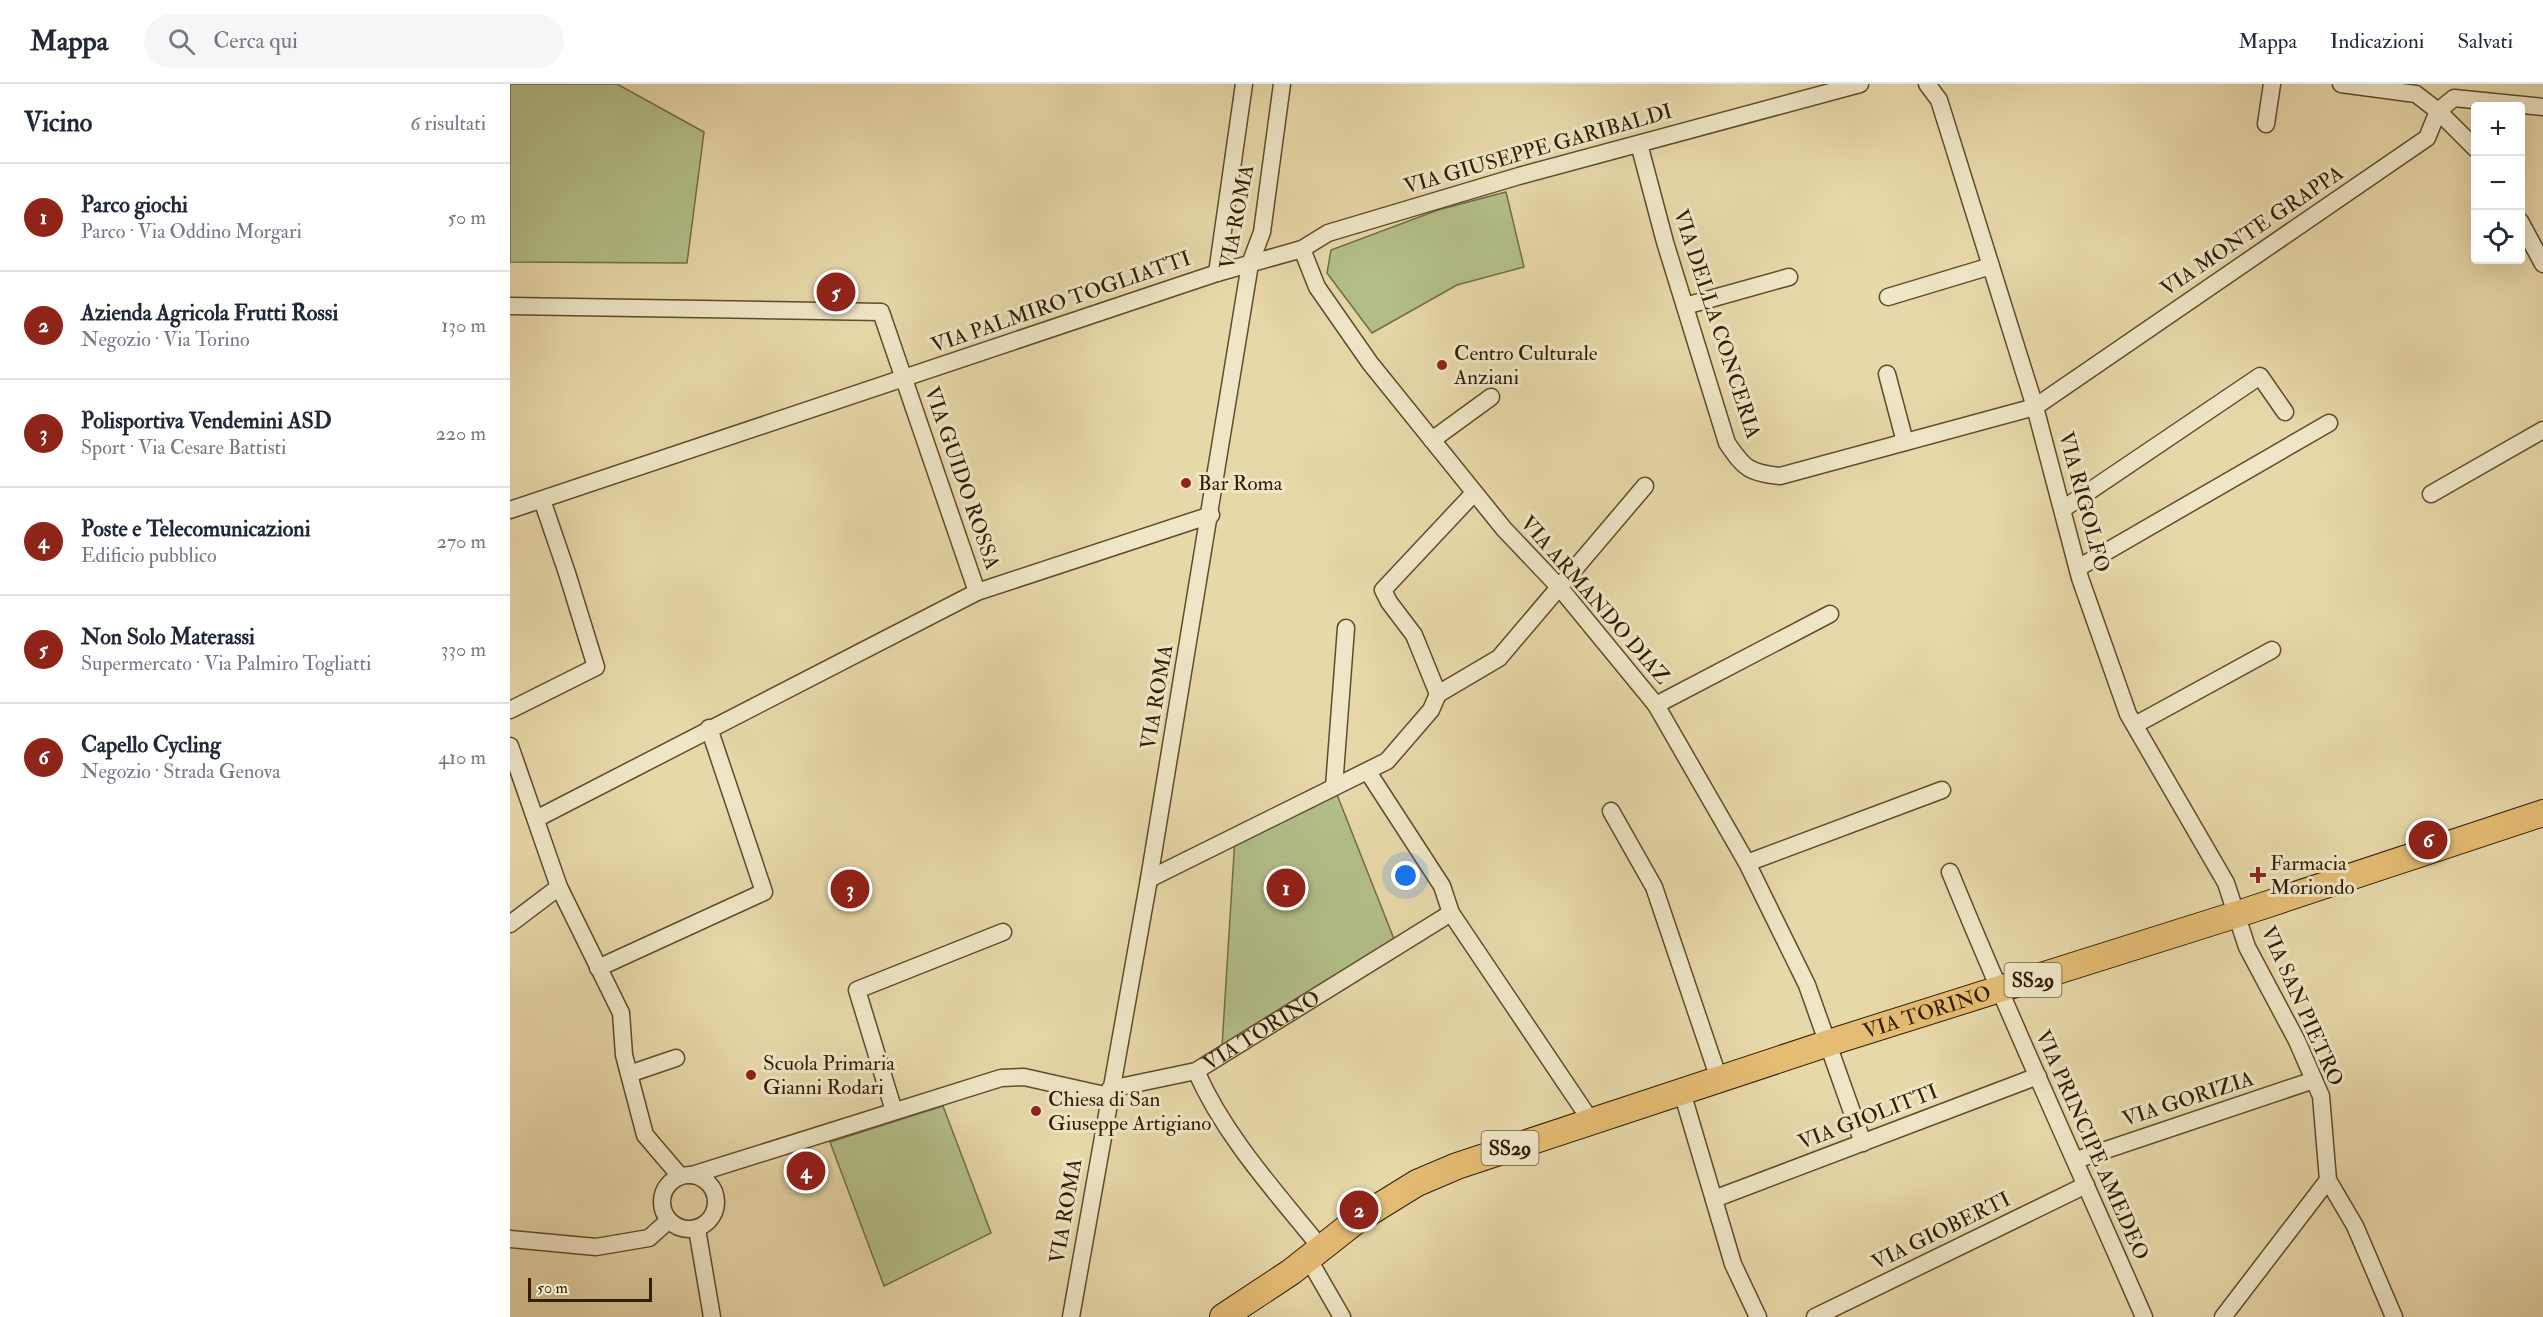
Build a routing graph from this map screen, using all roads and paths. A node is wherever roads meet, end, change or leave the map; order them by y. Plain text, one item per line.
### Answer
1 (1244, 84) edge
2 (1282, 84) edge
3 (1860, 84) edge
4 (1927, 84) edge
5 (2272, 84) edge
6 (2341, 84) edge
7 (2543, 106) edge
8 (2438, 111) junction
9 (2266, 124) dead end
10 (1639, 144) junction
11 (2471, 146) edge
12 (2525, 230) edge
13 (1302, 249) junction
14 (1250, 264) junction
15 (2543, 264) edge
16 (1991, 266) junction
17 (1217, 273) junction
18 (1789, 277) dead end
19 (1888, 297) dead end
20 (510, 306) edge
21 (1685, 306) junction
22 (1887, 374) dead end
23 (904, 378) junction
24 (1491, 397) dead end
25 (2035, 407) junction
26 (2285, 412) dead end
27 (2329, 423) dead end
28 (2543, 430) edge
29 (1431, 440) junction
30 (1905, 442) junction
31 (1645, 486) dead end
32 (1474, 493) junction
33 (2431, 494) dead end
34 (542, 500) junction
35 (2063, 509) junction
36 (510, 510) edge
37 (1211, 515) junction
38 (2078, 568) junction
39 (1560, 588) junction
40 (977, 592) junction
41 (1830, 614) dead end
42 (1346, 628) dead end
43 (2272, 650) dead end
44 (1438, 694) junction
45 (1656, 705) junction
46 (510, 710) edge
47 (2135, 725) junction
48 (709, 728) junction
49 (510, 746) edge
50 (1368, 772) junction
51 (1334, 787) junction
52 (1942, 790) dead end
53 (1611, 811) dead end
54 (2543, 813) edge
55 (536, 819) junction
56 (1748, 863) junction
57 (1950, 872) dead end
58 (1149, 879) junction
59 (559, 887) junction
60 (1451, 913) junction
61 (2238, 914) junction
62 (510, 924) edge
63 (1003, 932) dead end
64 (598, 968) junction
65 (1998, 991) junction
66 (1828, 1043) junction
67 (676, 1058) dead end
68 (1196, 1071) junction
69 (629, 1074) junction
70 (2038, 1076) junction
71 (1719, 1079) junction
72 (2314, 1080) junction
73 (1109, 1092) junction
74 (1682, 1092) junction
75 (894, 1111) junction
76 (1591, 1121) junction
77 (1863, 1143) junction
78 (742, 1158) junction
79 (2076, 1160) junction
80 (686, 1175) junction
81 (2328, 1180) junction
82 (2086, 1185) junction
83 (715, 1194) junction
84 (1714, 1199) junction
85 (668, 1221) junction
86 (697, 1229) junction
87 (510, 1239) edge
88 (1315, 1253) junction
89 (712, 1317) edge
90 (1071, 1317) edge
91 (1223, 1317) edge
92 (1342, 1317) edge
93 (1758, 1317) edge
94 (1815, 1317) edge
95 (2144, 1317) edge
96 (2223, 1317) edge
97 (2394, 1317) edge

1 - 17 street, VIA ROMA
2 - 14 street, VIA ROMA
3 - 10 street, VIA GIUSEPPE GARIBALDI
4 - 16 street, VIA RIGOLFO
5 - 9 street
6 - 8 street
7 - 8 street
8 - 11 street
8 - 25 street, VIA MONTE GRAPPA
10 - 13 street, VIA GIUSEPPE GARIBALDI
10 - 21 street, VIA DELLA CONCERIA
12 - 15 street
13 - 14 street, VIA PALMIRO TOGLIATTI
13 - 29 street, VIA ARMANDO DIAZ
14 - 17 street, VIA PALMIRO TOGLIATTI
14 - 37 street, VIA ROMA
16 - 19 street
16 - 25 street, VIA RIGOLFO
17 - 23 street, VIA PALMIRO TOGLIATTI
18 - 21 street
20 - 23 street
21 - 30 street, VIA DELLA CONCERIA
22 - 30 street
23 - 34 street, VIA PALMIRO TOGLIATTI
23 - 40 street, VIA GUIDO ROSSA
24 - 29 street
25 - 30 street, VIA DELLA CONCERIA
25 - 35 street, VIA RIGOLFO
26 - 35 street
27 - 38 street
28 - 33 street
29 - 32 street, VIA ARMANDO DIAZ
31 - 39 street
32 - 39 street, VIA ARMANDO DIAZ
32 - 44 street
34 - 36 street, VIA PALMIRO TOGLIATTI
34 - 46 street
35 - 38 street, VIA RIGOLFO
37 - 40 street
37 - 58 street, VIA ROMA
38 - 47 street, VIA RIGOLFO
39 - 44 street
39 - 45 street, VIA ARMANDO DIAZ
40 - 48 street
41 - 45 street
42 - 51 street
43 - 47 street
44 - 50 street
45 - 56 street, VIA ARMANDO DIAZ
47 - 61 street, VIA RIGOLFO
48 - 55 street
48 - 64 street
49 - 55 street
50 - 51 street
50 - 60 street
51 - 58 street
52 - 56 street
53 - 71 street
54 - 61 main road, SS29
55 - 59 street
56 - 66 street, VIA ARMANDO DIAZ
57 - 65 street, VIA PRINCIPE AMEDEO
58 - 73 street, VIA ROMA
59 - 62 street
59 - 64 street
60 - 68 street, VIA TORINO
60 - 76 street
61 - 65 main road, VIA TORINO / SS29
61 - 72 street, VIA SAN PIETRO
63 - 75 street
64 - 69 street
65 - 66 main road, VIA TORINO / SS29
65 - 70 street, VIA PRINCIPE AMEDEO
66 - 71 main road, VIA TORINO / SS29
66 - 77 street, VIA ARMANDO DIAZ
67 - 69 street
68 - 73 street
68 - 88 street, VIA TORINO
69 - 80 street
70 - 77 street, VIA GIOLITTI
70 - 79 street, VIA PRINCIPE AMEDEO
71 - 74 main road, VIA TORINO / SS29
72 - 79 street, VIA GORIZIA
72 - 81 street, VIA SAN PIETRO
73 - 75 street
73 - 90 street, VIA ROMA
74 - 76 main road, VIA TORINO / SS29
74 - 84 street
75 - 78 street
76 - 88 main road, VIA TORINO / SS29
77 - 84 street, VIA GIOLITTI
78 - 80 street
78 - 83 street
79 - 82 street, VIA PRINCIPE AMEDEO
80 - 83 street
80 - 85 street
81 - 96 street
81 - 97 street, VIA SAN PIETRO
82 - 94 street, VIA GIOBERTI
82 - 95 street, VIA PRINCIPE AMEDEO
83 - 86 street
84 - 93 street
85 - 86 street
85 - 87 street
86 - 89 street
88 - 91 main road, VIA TORINO / SS29
88 - 92 street

